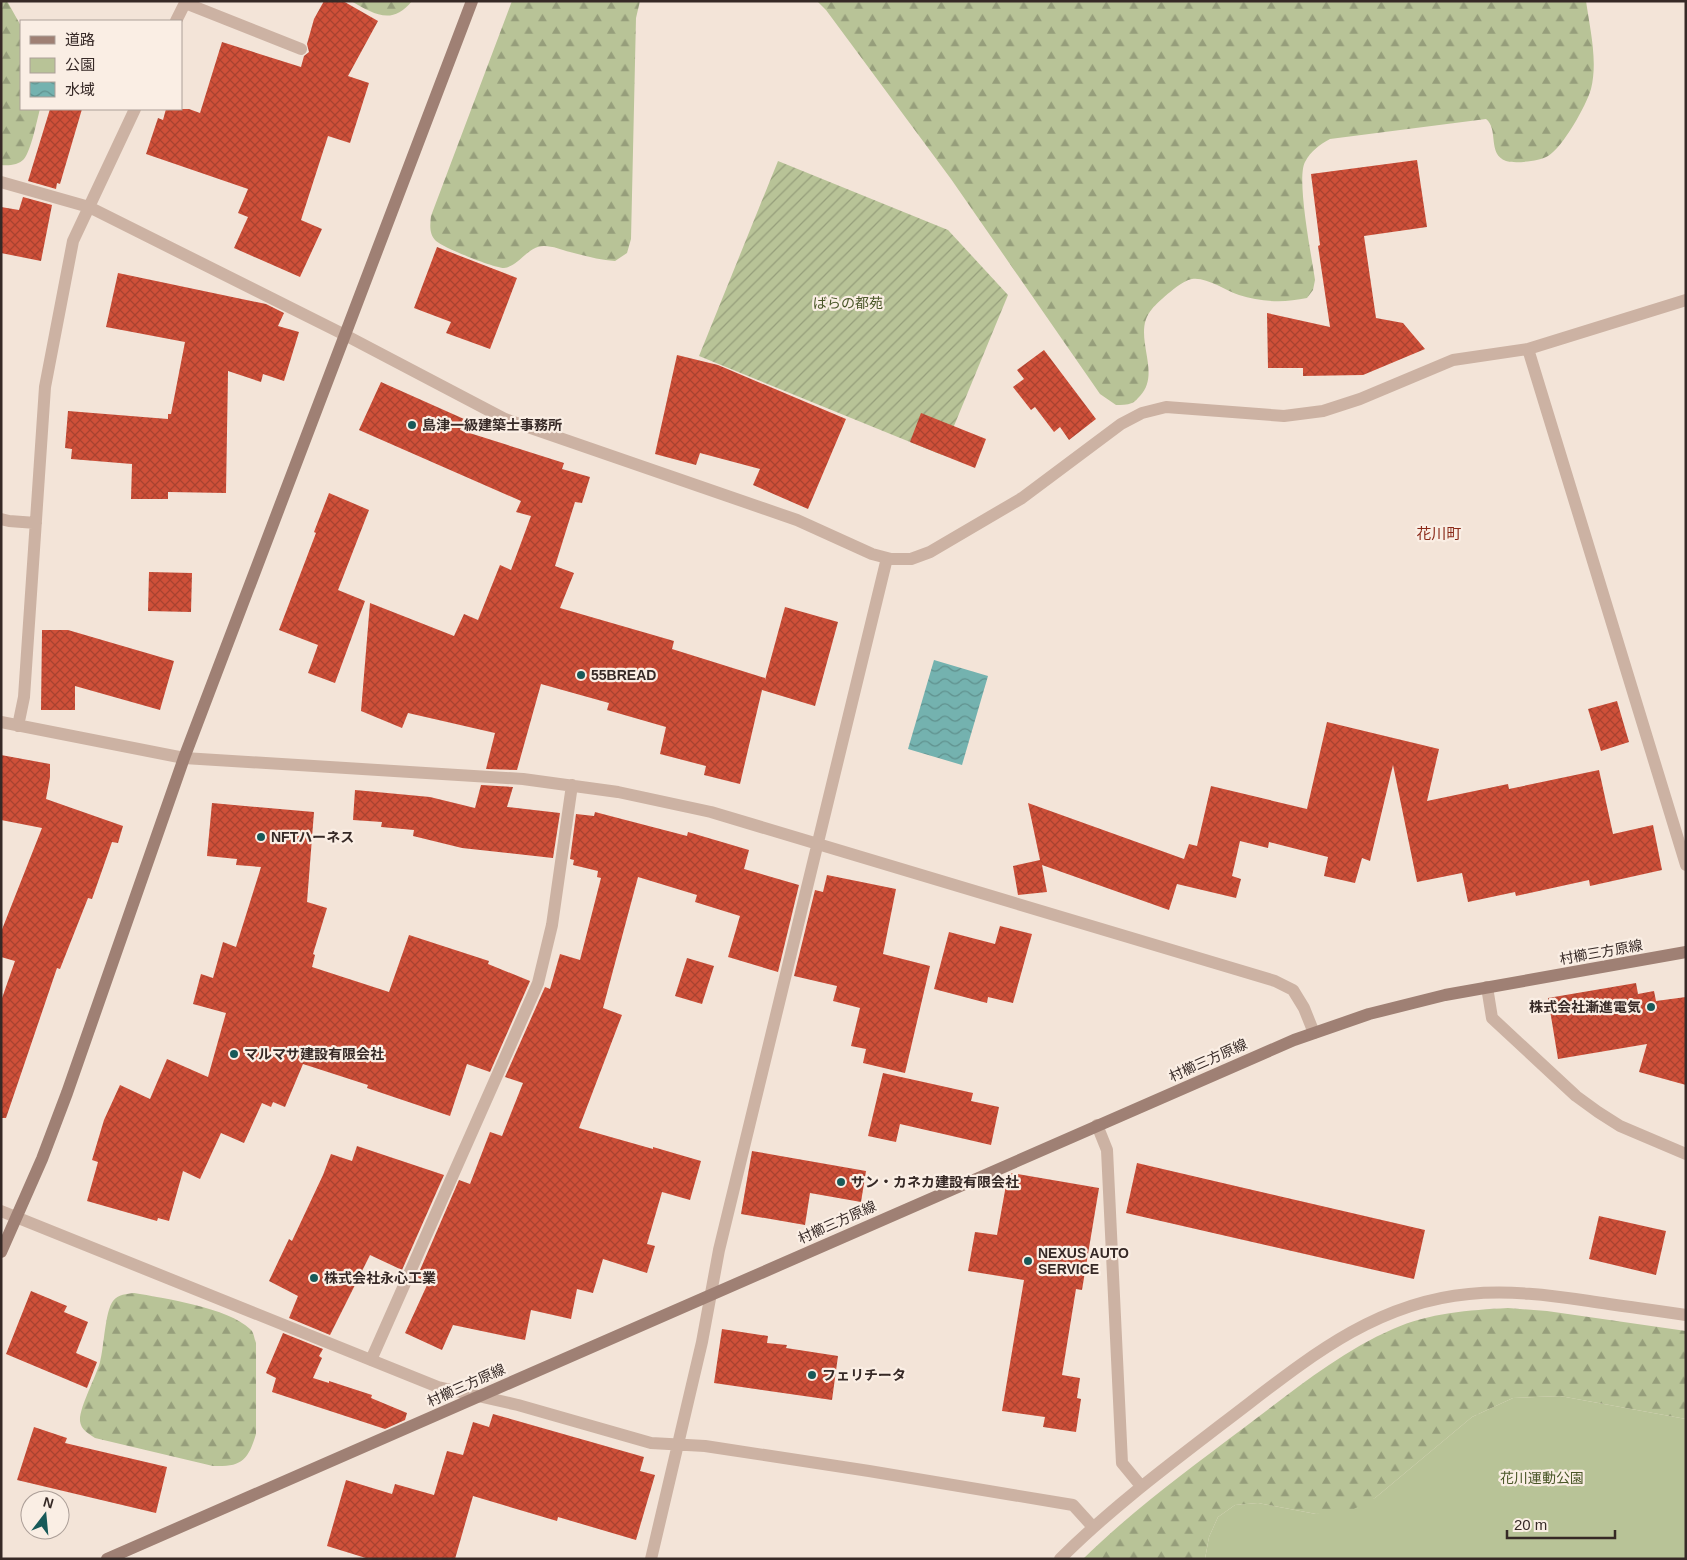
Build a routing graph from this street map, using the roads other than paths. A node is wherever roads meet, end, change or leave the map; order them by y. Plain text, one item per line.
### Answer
1 (472, 1) edge
2 (176, 20) edge
3 (301, 49) dead end
4 (135, 110) edge
5 (1, 182) edge
6 (89, 207) junction
7 (1686, 300) edge
8 (345, 335) junction
9 (1528, 349) junction
10 (1, 519) edge
11 (36, 523) junction
12 (887, 558) junction
13 (1, 722) edge
14 (18, 726) junction
15 (184, 758) junction
16 (572, 785) junction
17 (817, 844) junction
18 (1686, 866) edge
19 (1686, 952) edge
20 (1487, 986) junction
21 (1314, 1033) junction
22 (1096, 1125) junction
23 (1686, 1154) edge
24 (1, 1211) edge
25 (17, 1217) junction
26 (1, 1252) edge
27 (711, 1294) junction
28 (1686, 1315) edge
29 (371, 1360) junction
30 (478, 1396) junction
31 (678, 1445) junction
32 (1141, 1486) junction
33 (1093, 1527) junction
34 (107, 1559) edge
35 (651, 1559) edge
36 (1060, 1559) edge

1 - 8 main road
2 - 3 street
4 - 6 street
5 - 6 street
6 - 8 street
6 - 11 street
7 - 9 street
8 - 12 street
8 - 15 main road
9 - 12 street
9 - 18 street
10 - 11 street
11 - 14 street
12 - 17 street
13 - 14 street
14 - 15 street
15 - 16 street
15 - 25 main road
16 - 17 street
16 - 29 street
17 - 21 street
17 - 27 street
19 - 20 main road, 村櫛三方原線
20 - 21 main road, 村櫛三方原線
20 - 23 street
21 - 22 main road, 村櫛三方原線
22 - 27 main road, 村櫛三方原線
22 - 32 street
24 - 25 street
25 - 26 main road
25 - 29 street
27 - 30 main road, 村櫛三方原線
27 - 31 street
28 - 32 street
29 - 30 street
30 - 31 street
30 - 34 main road, 村櫛三方原線
31 - 33 street
31 - 35 street
32 - 33 street
33 - 36 street

